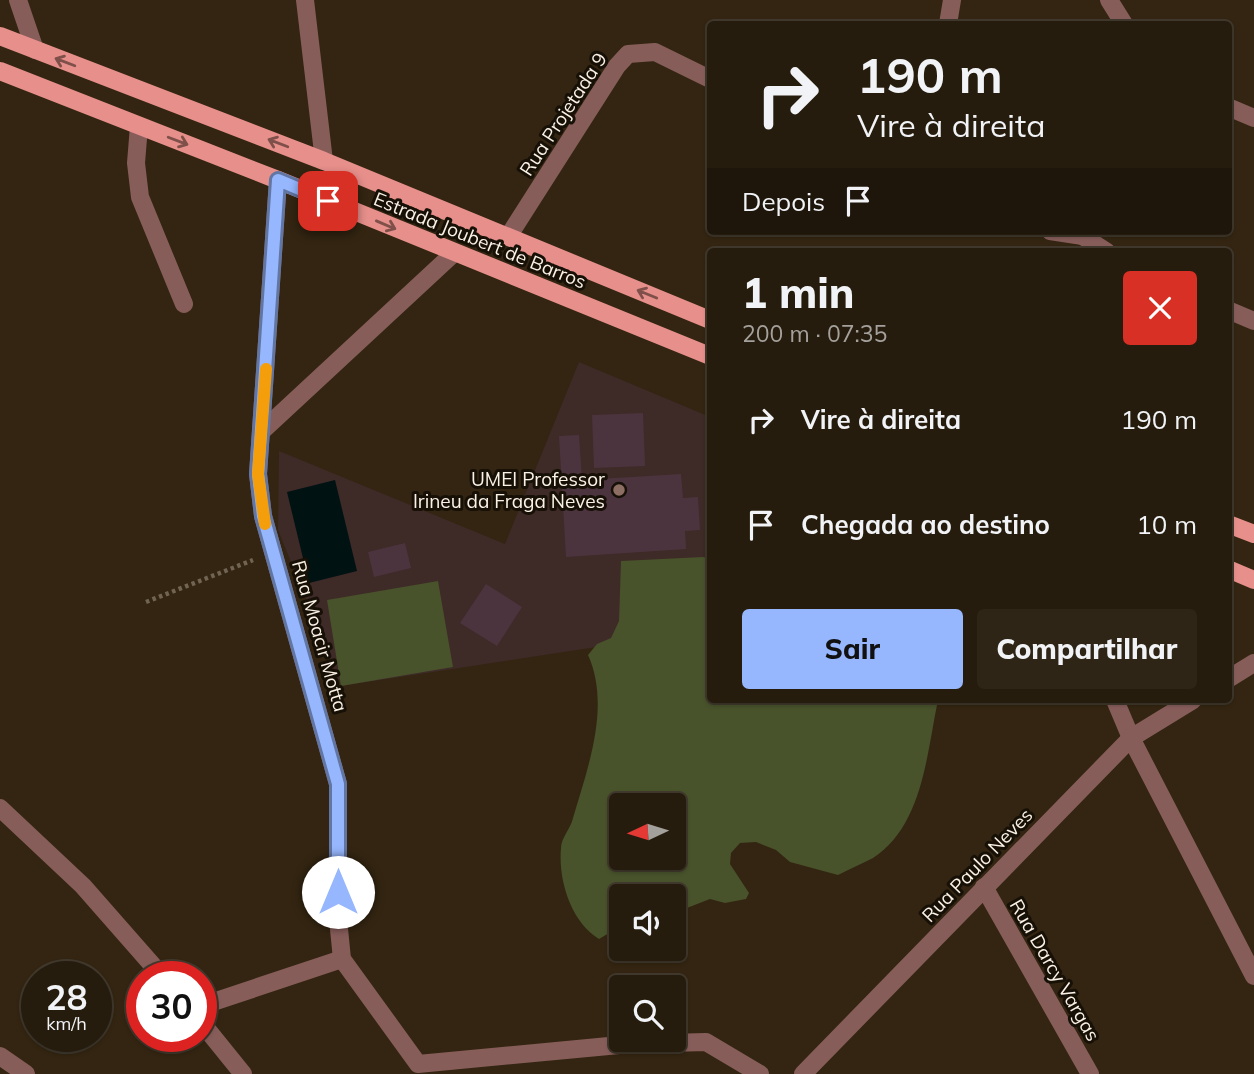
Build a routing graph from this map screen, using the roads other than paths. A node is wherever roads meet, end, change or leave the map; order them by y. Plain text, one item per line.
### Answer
1 (18, 0) edge
2 (305, 0) edge
3 (952, 0) edge
4 (1109, 0) edge
5 (948, 21) edge
6 (1122, 21) edge
7 (0, 36) edge
8 (35, 50) junction
9 (0, 71) edge
10 (707, 78) edge
11 (1232, 109) edge
12 (1254, 118) edge
13 (139, 126) junction
14 (324, 161) junction
15 (278, 180) junction
16 (1081, 235) edge
17 (508, 237) junction
18 (1101, 248) edge
19 (454, 253) junction
20 (184, 304) dead end
21 (1232, 312) edge
22 (707, 319) edge
23 (1254, 321) edge
24 (707, 355) edge
25 (261, 432) junction
26 (1232, 523) edge
27 (1254, 534) edge
28 (1232, 571) edge
29 (1254, 580) edge
30 (1254, 663) edge
31 (1232, 677) edge
32 (1116, 703) edge
33 (1188, 703) edge
34 (1131, 738) junction
35 (0, 808) edge
36 (984, 887) junction
37 (342, 959) junction
38 (149, 961) edge
39 (1254, 976) edge
40 (217, 1001) edge
41 (217, 1042) edge
42 (0, 1056) edge
43 (26, 1074) edge
44 (243, 1074) edge
45 (760, 1074) edge
46 (803, 1074) edge
47 (1090, 1074) edge

1 - 8 street
2 - 14 street
3 - 5 street
4 - 6 street
7 - 8 main road, Estrada Joubert de Barros
14 -> 8 main road, Estrada Joubert de Barros
9 - 13 main road, Estrada Joubert de Barros
10 - 17 street, Rua Projetada 9
11 - 12 street
13 -> 15 main road, Estrada Joubert de Barros
13 - 20 street
14 - 17 main road, Estrada Joubert de Barros
15 -> 19 main road, Estrada Joubert de Barros
15 - 25 street, Rua Moacir Motta
16 - 18 street
22 -> 17 main road, Estrada Joubert de Barros
19 - 24 main road, Estrada Joubert de Barros
19 - 25 street
21 - 23 street
25 - 37 street, Rua Moacir Motta
26 - 27 main road
28 - 29 main road
30 - 31 street
32 - 34 street
33 - 34 street, Rua Paulo Neves
34 - 36 street, Rua Paulo Neves
34 - 39 street
35 - 38 street
36 - 46 street, Rua Paulo Neves
36 - 47 street, Rua Darcy Vargas
37 - 40 street
37 - 45 street
41 - 44 street
42 - 43 street

